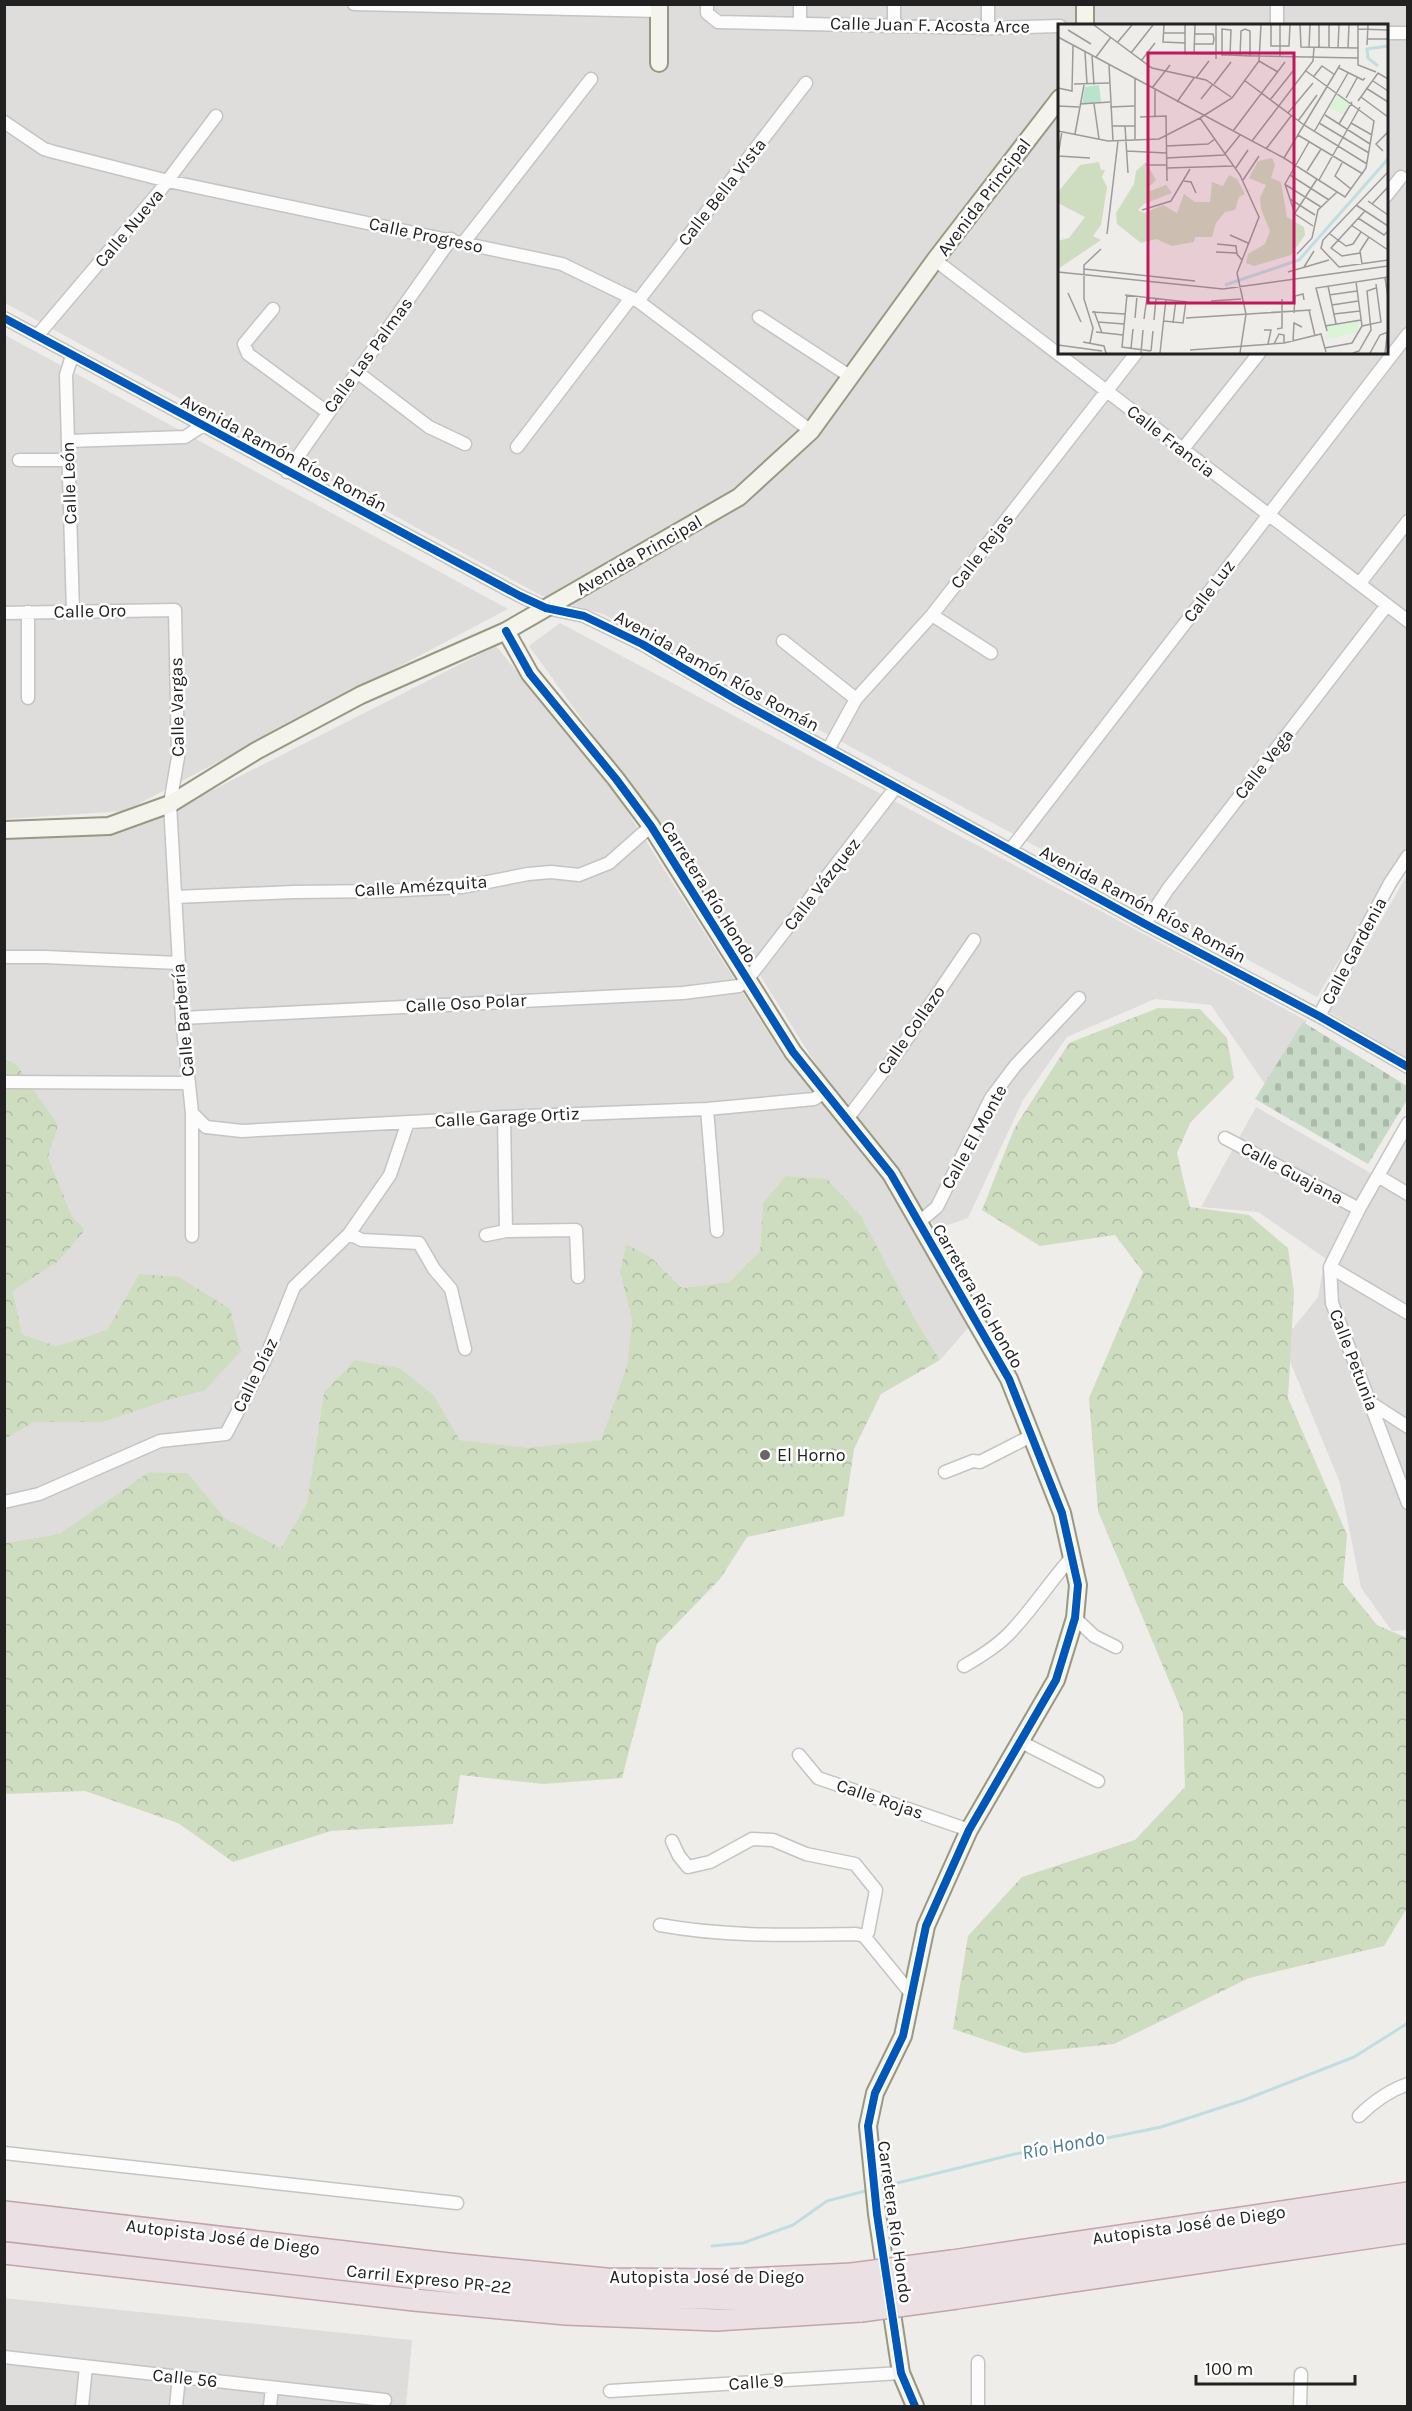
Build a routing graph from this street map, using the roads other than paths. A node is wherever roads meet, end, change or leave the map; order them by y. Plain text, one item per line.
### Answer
1 (707, 4) edge
2 (800, 4) edge
3 (894, 4) edge
4 (988, 4) edge
5 (1085, 4) edge
6 (1277, 4) edge
7 (357, 5) edge
8 (453, 5) edge
9 (659, 8) edge
10 (800, 24) junction
11 (1085, 24) edge
12 (1277, 24) edge
13 (894, 26) junction
14 (1058, 26) edge
15 (988, 27) junction
16 (1388, 33) edge
17 (1407, 33) edge
18 (659, 63) dead end
19 (591, 79) dead end
20 (806, 83) dead end
21 (1058, 99) edge
22 (216, 116) dead end
23 (4, 122) edge
24 (1401, 177) dead end
25 (168, 181) junction
26 (1388, 193) edge
27 (451, 239) junction
28 (464, 242) junction
29 (935, 260) junction
30 (635, 300) junction
31 (273, 309) dead end
32 (759, 317) dead end
33 (4, 318) edge
34 (1407, 333) edge
35 (37, 336) junction
36 (1058, 354) edge
37 (1058, 354) edge
38 (1135, 354) edge
39 (1258, 354) edge
40 (72, 356) junction
41 (357, 372) junction
42 (851, 376) junction
43 (1107, 391) junction
44 (327, 412) junction
45 (202, 426) junction
46 (811, 431) junction
47 (68, 441) junction
48 (465, 444) dead end
49 (517, 447) dead end
50 (1182, 450) junction
51 (19, 460) dead end
52 (69, 460) junction
53 (287, 472) junction
54 (1268, 515) junction
55 (1407, 521) edge
56 (1360, 584) junction
57 (1387, 605) junction
58 (546, 608) junction
59 (175, 610) joint
60 (28, 612) junction
61 (73, 612) junction
62 (4, 613) edge
63 (932, 615) junction
64 (1407, 621) edge
65 (506, 631) junction
66 (783, 641) dead end
67 (991, 653) dead end
68 (28, 698) dead end
69 (856, 699) junction
70 (828, 750) junction
71 (896, 787) junction
72 (170, 804) junction
73 (651, 826) junction
74 (4, 830) edge
75 (1011, 849) junction
76 (1407, 856) edge
77 (175, 897) junction
78 (1145, 924) junction
79 (974, 940) dead end
80 (4, 957) edge
81 (178, 963) junction
82 (747, 980) junction
83 (1079, 998) dead end
84 (1319, 1016) junction
85 (182, 1018) junction
86 (1407, 1067) edge
87 (4, 1082) edge
88 (189, 1083) junction
89 (825, 1092) junction
90 (707, 1109) junction
91 (192, 1113) junction
92 (504, 1117) junction
93 (847, 1119) junction
94 (408, 1122) junction
95 (1407, 1123) edge
96 (1225, 1138) dead end
97 (1378, 1176) junction
98 (1407, 1194) edge
99 (1359, 1209) junction
100 (918, 1223) junction
101 (506, 1231) junction
102 (717, 1231) dead end
103 (349, 1234) junction
104 (486, 1235) dead end
105 (192, 1236) dead end
106 (1330, 1267) junction
107 (578, 1277) dead end
108 (1407, 1313) edge
109 (465, 1349) dead end
110 (1371, 1403) junction
111 (1407, 1426) edge
112 (1031, 1436) junction
113 (945, 1472) dead end
114 (4, 1503) edge
115 (1407, 1503) edge
116 (1072, 1557) junction
117 (1075, 1618) junction
118 (1116, 1647) dead end
119 (964, 1666) dead end
120 (1021, 1742) junction
121 (799, 1755) dead end
122 (1098, 1781) dead end
123 (969, 1830) junction
124 (672, 1841) dead end
125 (660, 1925) dead end
126 (864, 1936) junction
127 (913, 1996) junction
128 (1407, 2084) edge
129 (1359, 2116) dead end
130 (4, 2153) edge
131 (1407, 2193) edge
132 (457, 2203) dead end
133 (1407, 2211) edge
134 (4, 2212) edge
135 (4, 2230) edge
136 (1407, 2232) edge
137 (4, 2253) edge
138 (954, 2279) junction
139 (856, 2292) junction
140 (4, 2357) edge
141 (978, 2362) dead end
142 (86, 2367) junction
143 (901, 2373) junction
144 (1301, 2374) dead end
145 (179, 2377) junction
146 (272, 2388) junction
147 (610, 2391) dead end
148 (385, 2400) dead end
149 (366, 2402) edge
150 (82, 2406) edge
151 (176, 2406) edge
152 (270, 2406) edge
153 (915, 2406) edge
154 (978, 2406) edge
155 (1300, 2406) edge

1 - 10 street, Calle Juan F. Acosta Arce
2 - 10 street
3 - 13 street
4 - 15 street
5 - 11 street
6 - 12 street
7 - 8 street
8 - 9 street
9 - 18 street
10 - 13 street, Calle Juan F. Acosta Arce
13 - 15 street, Calle Juan F. Acosta Arce
14 - 15 street, Calle Juan F. Acosta Arce
16 - 17 street
19 - 28 street
20 - 30 street, Calle Bella Vista
21 - 29 street, Avenida Principal
22 - 25 street, Calle Nueva
23 - 25 street, Calle Progreso
24 - 26 street
25 - 27 street, Calle Progreso
25 - 35 street, Calle Nueva
27 - 28 street, Calle Progreso
27 - 41 street, Calle Las Palmas
28 - 30 street, Calle Progreso
29 - 36 street, Calle Francia
29 - 42 street, Avenida Principal
30 - 46 street, Calle Progreso
30 - 49 street, Calle Bella Vista
31 - 44 street
32 - 42 street
33 - 35 street, Avenida Ramón Ríos Román
34 - 54 street, Calle Luz
35 - 40 street, Avenida Ramón Ríos Román
37 - 43 street, Calle Francia
38 - 43 street, Calle Rejas
39 - 50 street
40 - 45 street, Avenida Ramón Ríos Román
40 - 47 street, Calle León
41 - 44 street, Calle Las Palmas
41 - 48 street
42 - 46 street, Avenida Principal
43 - 50 street, Calle Francia
43 - 63 street, Calle Rejas
44 - 53 street, Calle Las Palmas
45 - 47 street
45 - 53 street, Avenida Ramón Ríos Román
46 - 58 street, Avenida Principal
47 - 52 street, Calle León
50 - 54 street, Calle Francia
51 - 52 street
52 - 61 street, Calle León
53 - 58 street, Avenida Ramón Ríos Román
54 - 56 street, Calle Francia
54 - 75 street, Calle Luz
55 - 56 street
56 - 57 street, Calle Francia
57 - 64 street, Calle Francia
57 - 78 street, Calle Vega
58 - 65 street, Avenida Principal
58 - 70 street, Avenida Ramón Ríos Román
59 - 61 street, Calle Oro
59 - 72 street, Calle Vargas
60 - 61 street, Calle Oro
60 - 62 street, Calle Oro
60 - 68 street
63 - 67 street
63 - 69 street, Calle Rejas
65 - 72 street, Avenida Principal
65 - 73 street, Carretera Río Hondo
66 - 69 street
69 - 70 street, Calle Rejas
70 - 71 street, Avenida Ramón Ríos Román
71 - 75 street, Avenida Ramón Ríos Román
71 - 82 street, Calle Vázquez
72 - 74 street, Avenida Principal
72 - 77 street, Calle Barbería
73 - 77 street, Calle Amézquita
73 - 82 street, Carretera Río Hondo
75 - 78 street, Avenida Ramón Ríos Román
76 - 84 street, Calle Gardenia
77 - 81 street, Calle Barbería
78 - 84 street, Avenida Ramón Ríos Román
79 - 93 street, Calle Collazo
80 - 81 street
81 - 85 street, Calle Barbería
82 - 85 street, Calle Oso Polar
82 - 89 street, Carretera Río Hondo
83 - 100 street, Calle El Monte
84 - 86 street, Avenida Ramón Ríos Román
85 - 88 street, Calle Barbería
87 - 88 street
88 - 91 street, Calle Barbería
89 - 90 street, Calle Garage Ortiz
89 - 93 street, Carretera Río Hondo
90 - 92 street, Calle Garage Ortiz
90 - 102 street
91 - 94 street, Calle Garage Ortiz
91 - 105 street, Calle Barbería
92 - 94 street, Calle Garage Ortiz
92 - 101 street
93 - 100 street, Carretera Río Hondo
94 - 103 street, Calle Díaz
95 - 97 street, Calle Petunia
96 - 99 street, Calle Guajana
97 - 98 street
97 - 99 street, Calle Petunia
99 - 106 street, Calle Petunia
100 - 112 street, Carretera Río Hondo
101 - 104 street
101 - 107 street
103 - 109 street
103 - 114 street, Calle Díaz
106 - 108 street
106 - 110 street, Calle Petunia
110 - 111 street
110 - 115 street, Calle Petunia
112 - 113 street
112 - 116 street, Carretera Río Hondo
116 - 117 street, Carretera Río Hondo
116 - 119 street
117 - 118 street
117 - 120 street, Carretera Río Hondo
120 - 122 street
120 - 123 street, Carretera Río Hondo
121 - 123 street, Calle Rojas
123 - 127 street, Carretera Río Hondo
124 - 126 street
125 - 126 street
126 - 127 street
127 - 143 street, Carretera Río Hondo
128 - 129 street
130 - 132 street
131 - 138 highway, Autopista José de Diego
133 - 138 highway
134 - 139 highway, Autopista José de Diego
135 - 139 highway, Carril Expreso PR-22
136 - 138 highway, Autopista José de Diego
137 - 139 highway, Autopista José de Diego
138 - 139 highway, Autopista José de Diego, bridge
138 - 139 highway, Autopista José de Diego, bridge
140 - 142 street, Calle 56
141 - 154 street
142 - 145 street, Calle 56
142 - 150 street
143 - 147 street, Calle 9
143 - 153 street, Carretera Río Hondo
144 - 155 street
145 - 146 street, Calle 56
145 - 151 street
146 - 149 street, Calle 56
146 - 152 street
148 - 149 street, Calle 56

